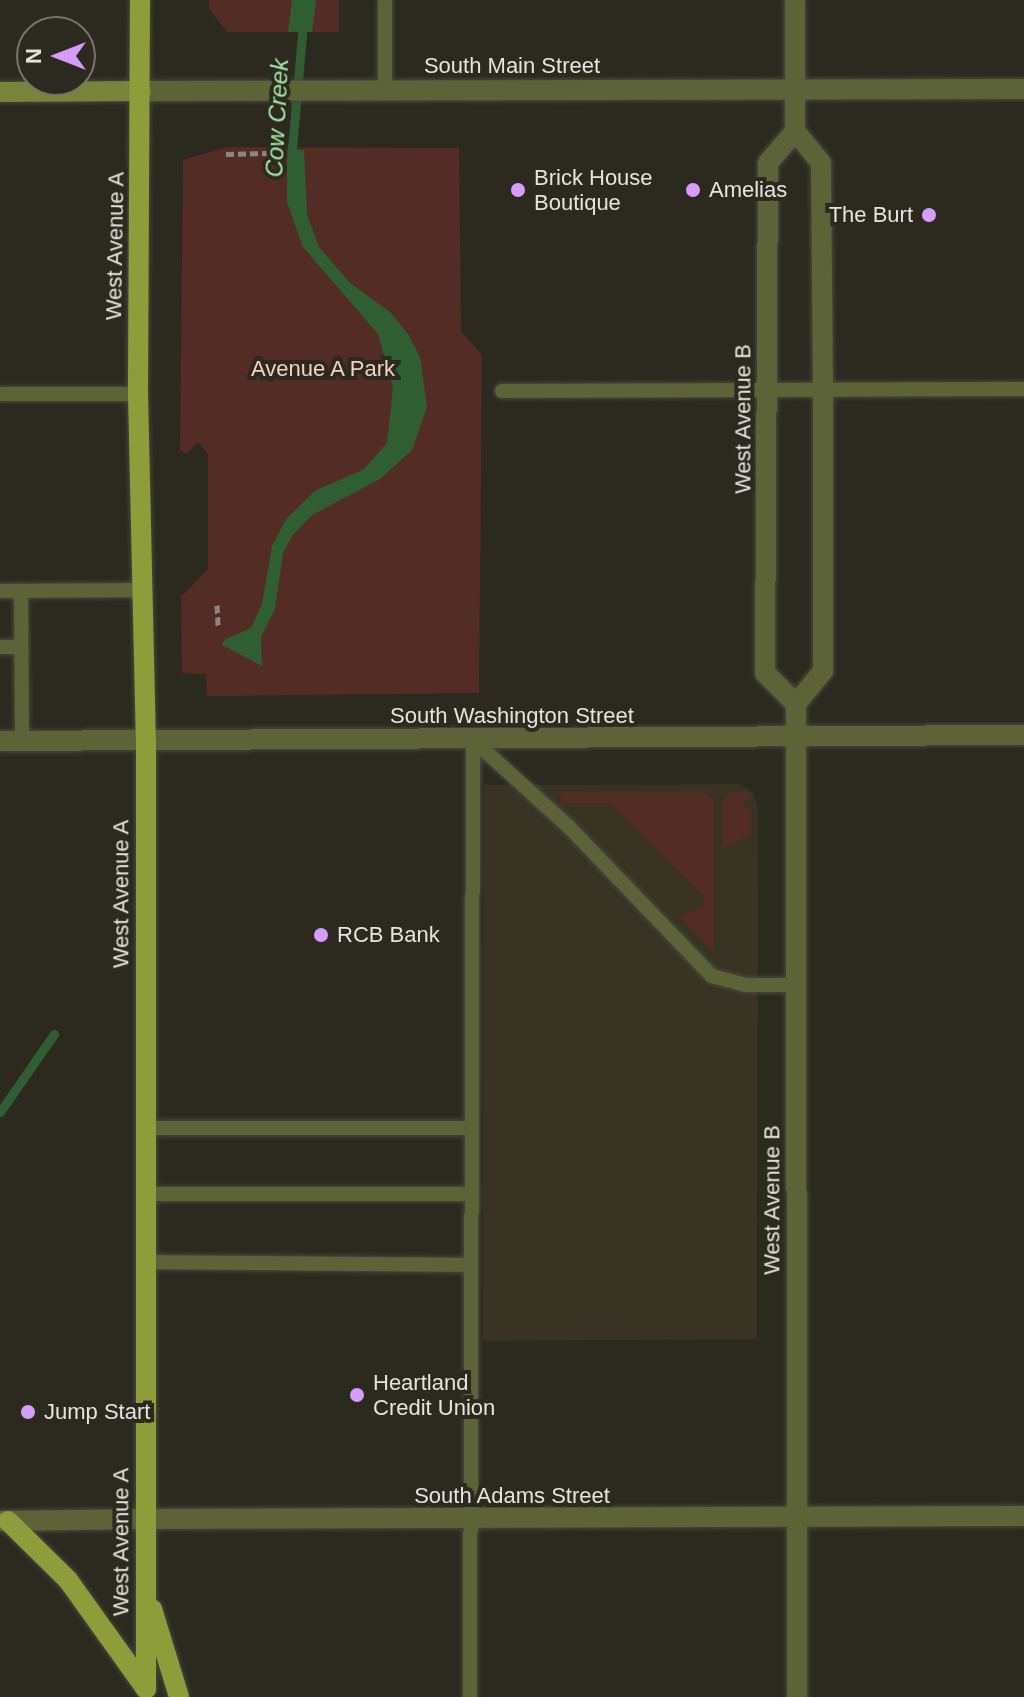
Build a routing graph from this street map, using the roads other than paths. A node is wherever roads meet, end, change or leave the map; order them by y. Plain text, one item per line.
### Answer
1 (140, 0) edge
2 (385, 0) edge
3 (795, 0) edge
4 (1024, 89) edge
5 (385, 90) junction
6 (795, 90) junction
7 (141, 91) junction
8 (0, 92) edge
9 (795, 131) junction
10 (823, 389) junction
11 (1024, 389) edge
12 (766, 390) junction
13 (502, 391) dead end
14 (0, 394) edge
15 (138, 394) junction
16 (144, 590) junction
17 (0, 591) edge
18 (21, 591) junction
19 (0, 647) edge
20 (21, 647) junction
21 (796, 704) junction
22 (1024, 735) edge
23 (795, 739) junction
24 (146, 740) junction
25 (473, 740) junction
26 (0, 741) edge
27 (22, 741) junction
28 (796, 985) junction
29 (145, 1128) junction
30 (471, 1128) junction
31 (145, 1194) junction
32 (471, 1194) junction
33 (145, 1262) junction
34 (471, 1265) junction
35 (1024, 1516) edge
36 (145, 1519) junction
37 (472, 1520) junction
38 (797, 1520) junction
39 (4, 1521) edge
40 (145, 1585) junction
41 (143, 1694) edge
42 (179, 1697) edge
43 (470, 1697) edge
44 (797, 1697) edge

1 - 7 main road, West Avenue A
2 - 5 lane
3 - 6 street
4 - 6 street, South Main Street
5 - 6 street, South Main Street
5 - 7 street, South Main Street
6 - 9 street
7 - 8 main road, South Main Street
7 - 15 main road, West Avenue A
9 - 10 street
9 - 12 street, West Avenue B
10 - 11 lane
10 - 12 lane
10 - 21 street
12 - 13 lane
12 - 21 street, West Avenue B
14 - 15 lane
15 - 16 main road, West Avenue A
16 - 18 lane
16 - 24 main road, West Avenue A
17 - 18 lane
18 - 20 lane
19 - 20 lane
20 - 27 lane
21 - 23 street, West Avenue B
22 - 23 street, South Washington Street
23 - 25 street, South Washington Street
23 - 28 street, West Avenue B
24 - 25 street, South Washington Street
24 - 27 street, South Washington Street
24 - 29 main road, West Avenue A
25 - 28 lane
25 - 30 lane
26 - 27 street, South Washington Street
28 - 38 street, West Avenue B
29 - 30 lane
29 - 31 main road, West Avenue A
30 - 32 lane
31 - 32 lane
31 - 33 main road, West Avenue A
32 - 34 lane
33 - 34 lane
33 - 36 main road, West Avenue A
34 - 37 lane
35 - 38 street, South Adams Street
36 - 37 street, South Adams Street
36 - 39 street, South Adams Street
36 - 40 main road, West Avenue A
37 - 38 street, South Adams Street
37 - 43 lane
38 - 44 street, West Avenue B
39 - 41 main road
40 - 41 main road, West Avenue A
40 - 42 main road

